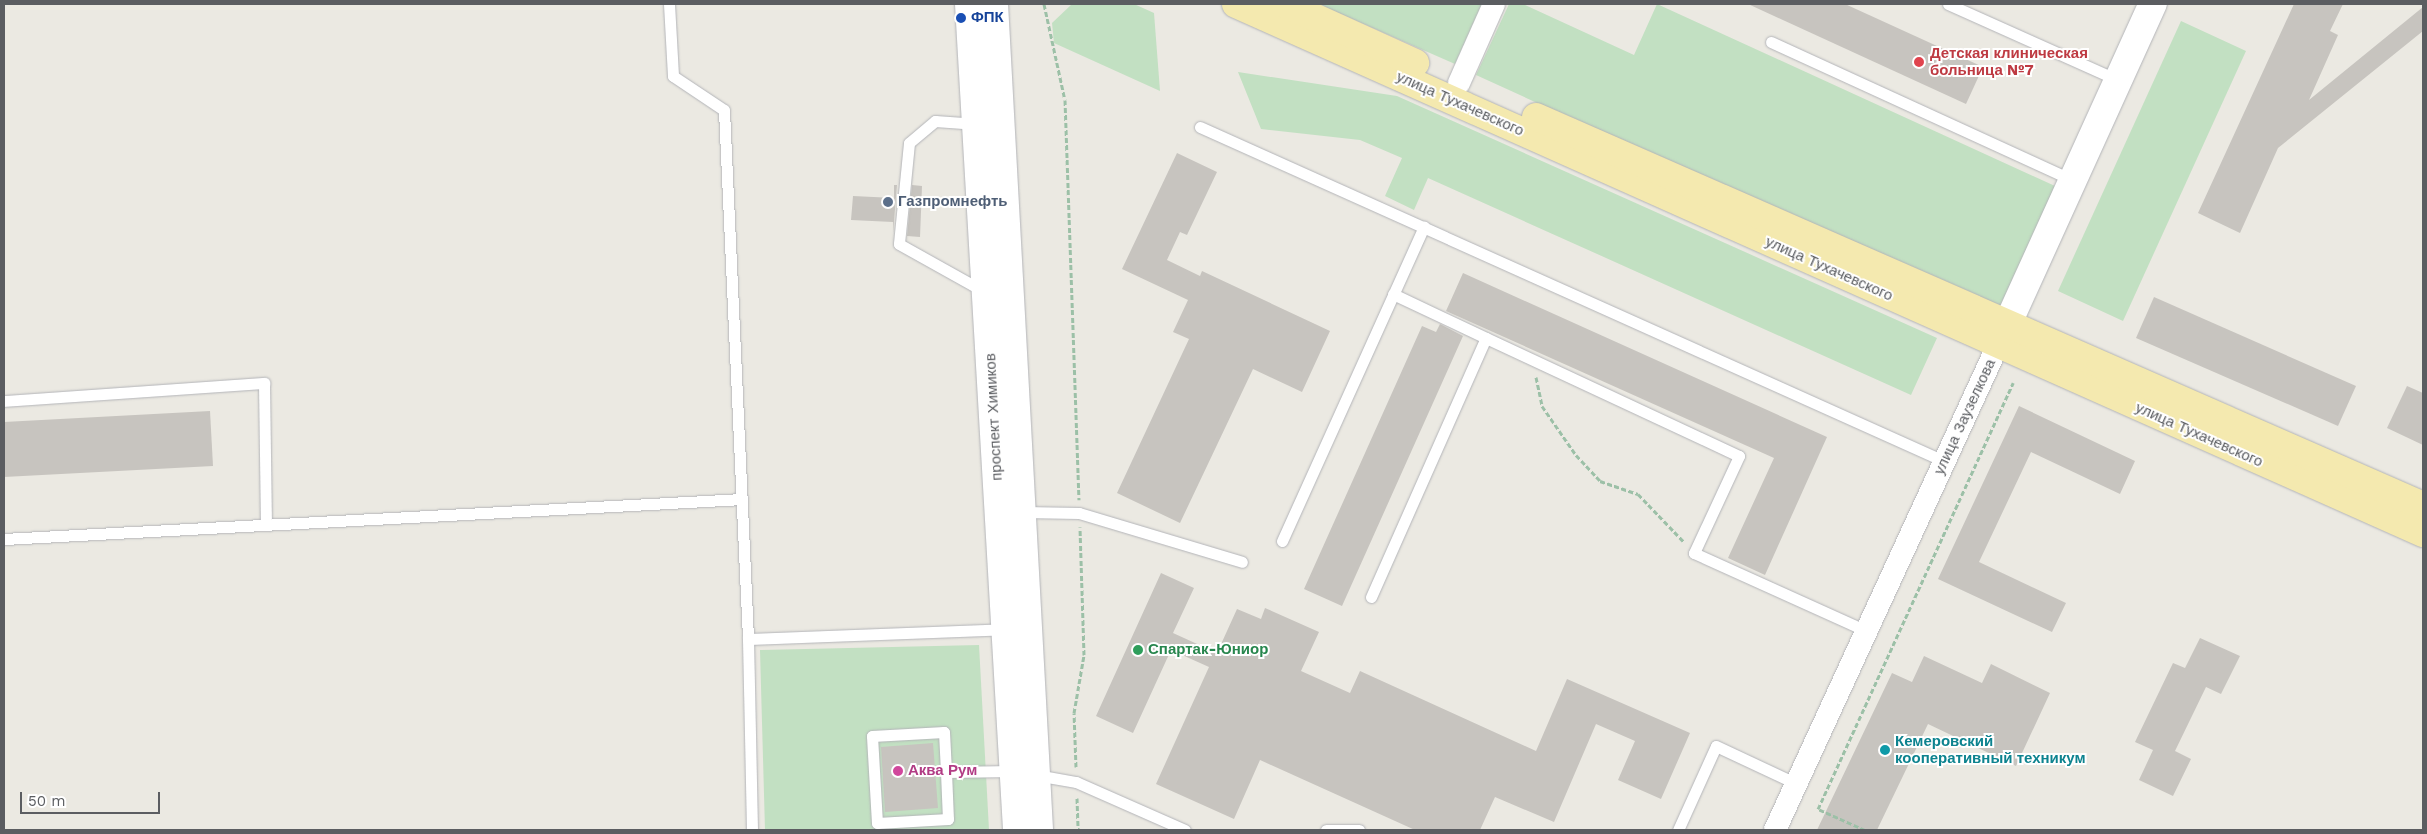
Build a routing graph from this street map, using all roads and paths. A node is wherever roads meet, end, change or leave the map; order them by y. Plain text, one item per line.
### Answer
1 (669, 4) edge
2 (969, 4) edge
3 (994, 4) edge
4 (1044, 4) edge
5 (1236, 4) edge
6 (1285, 4) edge
7 (1494, 4) edge
8 (1948, 4) edge
9 (2153, 4) edge
10 (1771, 42) dead end
11 (2118, 80) junction
12 (1458, 83) junction
13 (977, 124) junction
14 (1200, 127) dead end
15 (2073, 180) junction
16 (1424, 226) junction
17 (987, 293) junction
18 (1393, 294) junction
19 (2003, 334) junction
20 (1486, 338) junction
21 (1532, 360) junction
22 (2014, 383) dead end
23 (4, 401) edge
24 (1944, 461) junction
25 (742, 500) junction
26 (2423, 506) edge
27 (1023, 512) junction
28 (1079, 513) junction
29 (266, 525) junction
30 (2423, 533) edge
31 (4, 539) edge
32 (1282, 541) dead end
33 (1694, 553) junction
34 (1242, 562) dead end
35 (1371, 597) dead end
36 (1018, 628) junction
37 (1867, 631) junction
38 (748, 639) junction
39 (946, 772) junction
40 (1025, 773) junction
41 (1076, 782) junction
42 (1796, 784) junction
43 (752, 830) edge
44 (1017, 830) edge
45 (1039, 830) edge
46 (1078, 830) edge
47 (1184, 830) edge
48 (1326, 830) edge
49 (1359, 830) edge
50 (1678, 830) edge
51 (1775, 830) edge
52 (1864, 830) edge

1 - 25 lane
2 - 13 main road, проспект Химиков
3 - 27 main road, проспект Химиков
4 - 28 path
5 - 19 main road, улица Тухачевского
6 - 12 main road, улица Тухачевского
7 - 12 street
8 - 11 lane
9 - 11 main road, улица Заузелкова
10 - 15 lane
11 - 15 main road, улица Заузелкова
12 - 19 main road, улица Тухачевского
13 - 17 main road, проспект Химиков
13 - 17 lane
14 - 16 lane
15 - 19 main road, улица Заузелкова
16 - 18 lane
16 - 24 lane
17 - 36 main road, проспект Химиков
18 - 20 lane
18 - 32 lane
19 - 24 street, улица Заузелкова
19 - 26 main road, улица Тухачевского
19 - 30 main road, улица Тухачевского
20 - 21 lane
20 - 35 lane
21 - 33 path
21 - 33 lane
22 - 52 path
23 - 29 lane
24 - 37 street, улица Заузелкова
25 - 29 lane
25 - 38 lane
27 - 28 lane
27 - 36 main road, проспект Химиков
28 - 34 lane
28 - 41 path
29 - 31 lane
33 - 37 lane
36 - 38 lane
36 - 40 main road, проспект Химиков
37 - 42 street, улица Заузелкова
38 - 43 lane
39 - 39 lane
39 - 40 lane
40 - 41 lane
40 - 44 main road, проспект Химиков
40 - 45 main road, проспект Химиков
41 - 46 path
41 - 47 lane
42 - 50 lane
42 - 51 street, улица Заузелкова
48 - 49 lane

